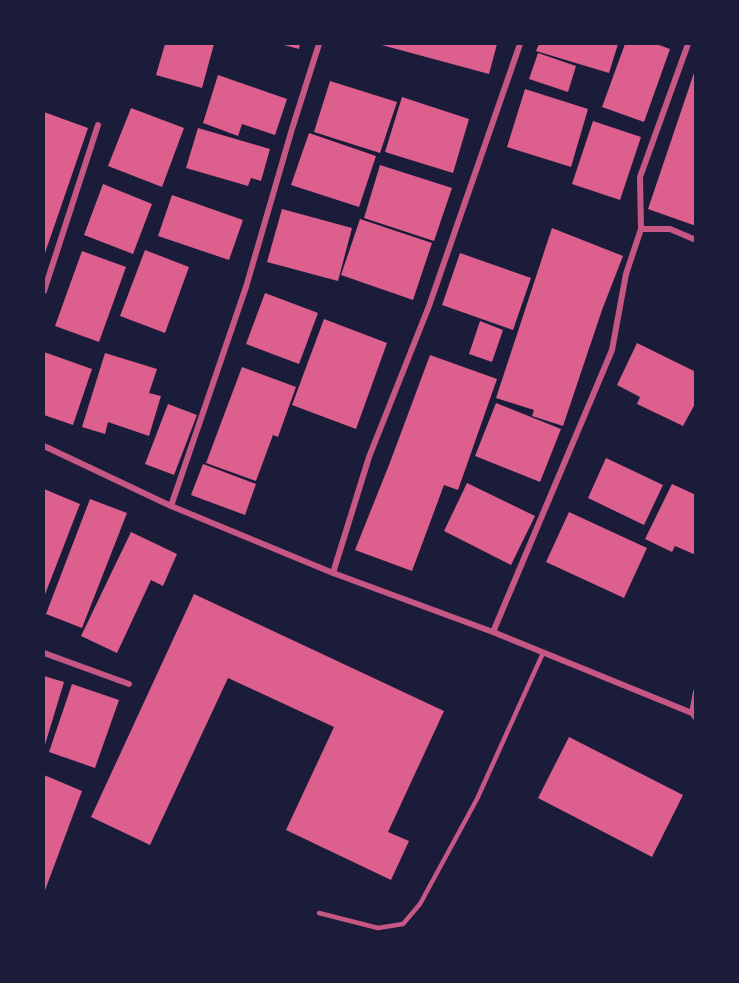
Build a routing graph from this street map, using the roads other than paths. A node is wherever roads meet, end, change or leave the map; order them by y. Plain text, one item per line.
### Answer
1 (319, 44) edge
2 (520, 44) edge
3 (688, 44) edge
4 (98, 125) dead end
5 (641, 229) junction
6 (696, 240) edge
7 (44, 291) edge
8 (44, 446) edge
9 (171, 506) junction
10 (333, 573) junction
11 (493, 632) junction
12 (44, 653) edge
13 (543, 653) junction
14 (129, 684) dead end
15 (696, 693) edge
16 (694, 716) edge
17 (319, 913) dead end

1 - 9 street
2 - 10 street
3 - 5 street
4 - 7 street
5 - 6 street
5 - 11 street
8 - 9 street
9 - 10 street
10 - 11 street
11 - 13 street
12 - 14 street
13 - 16 street
13 - 17 lane
15 - 16 street

